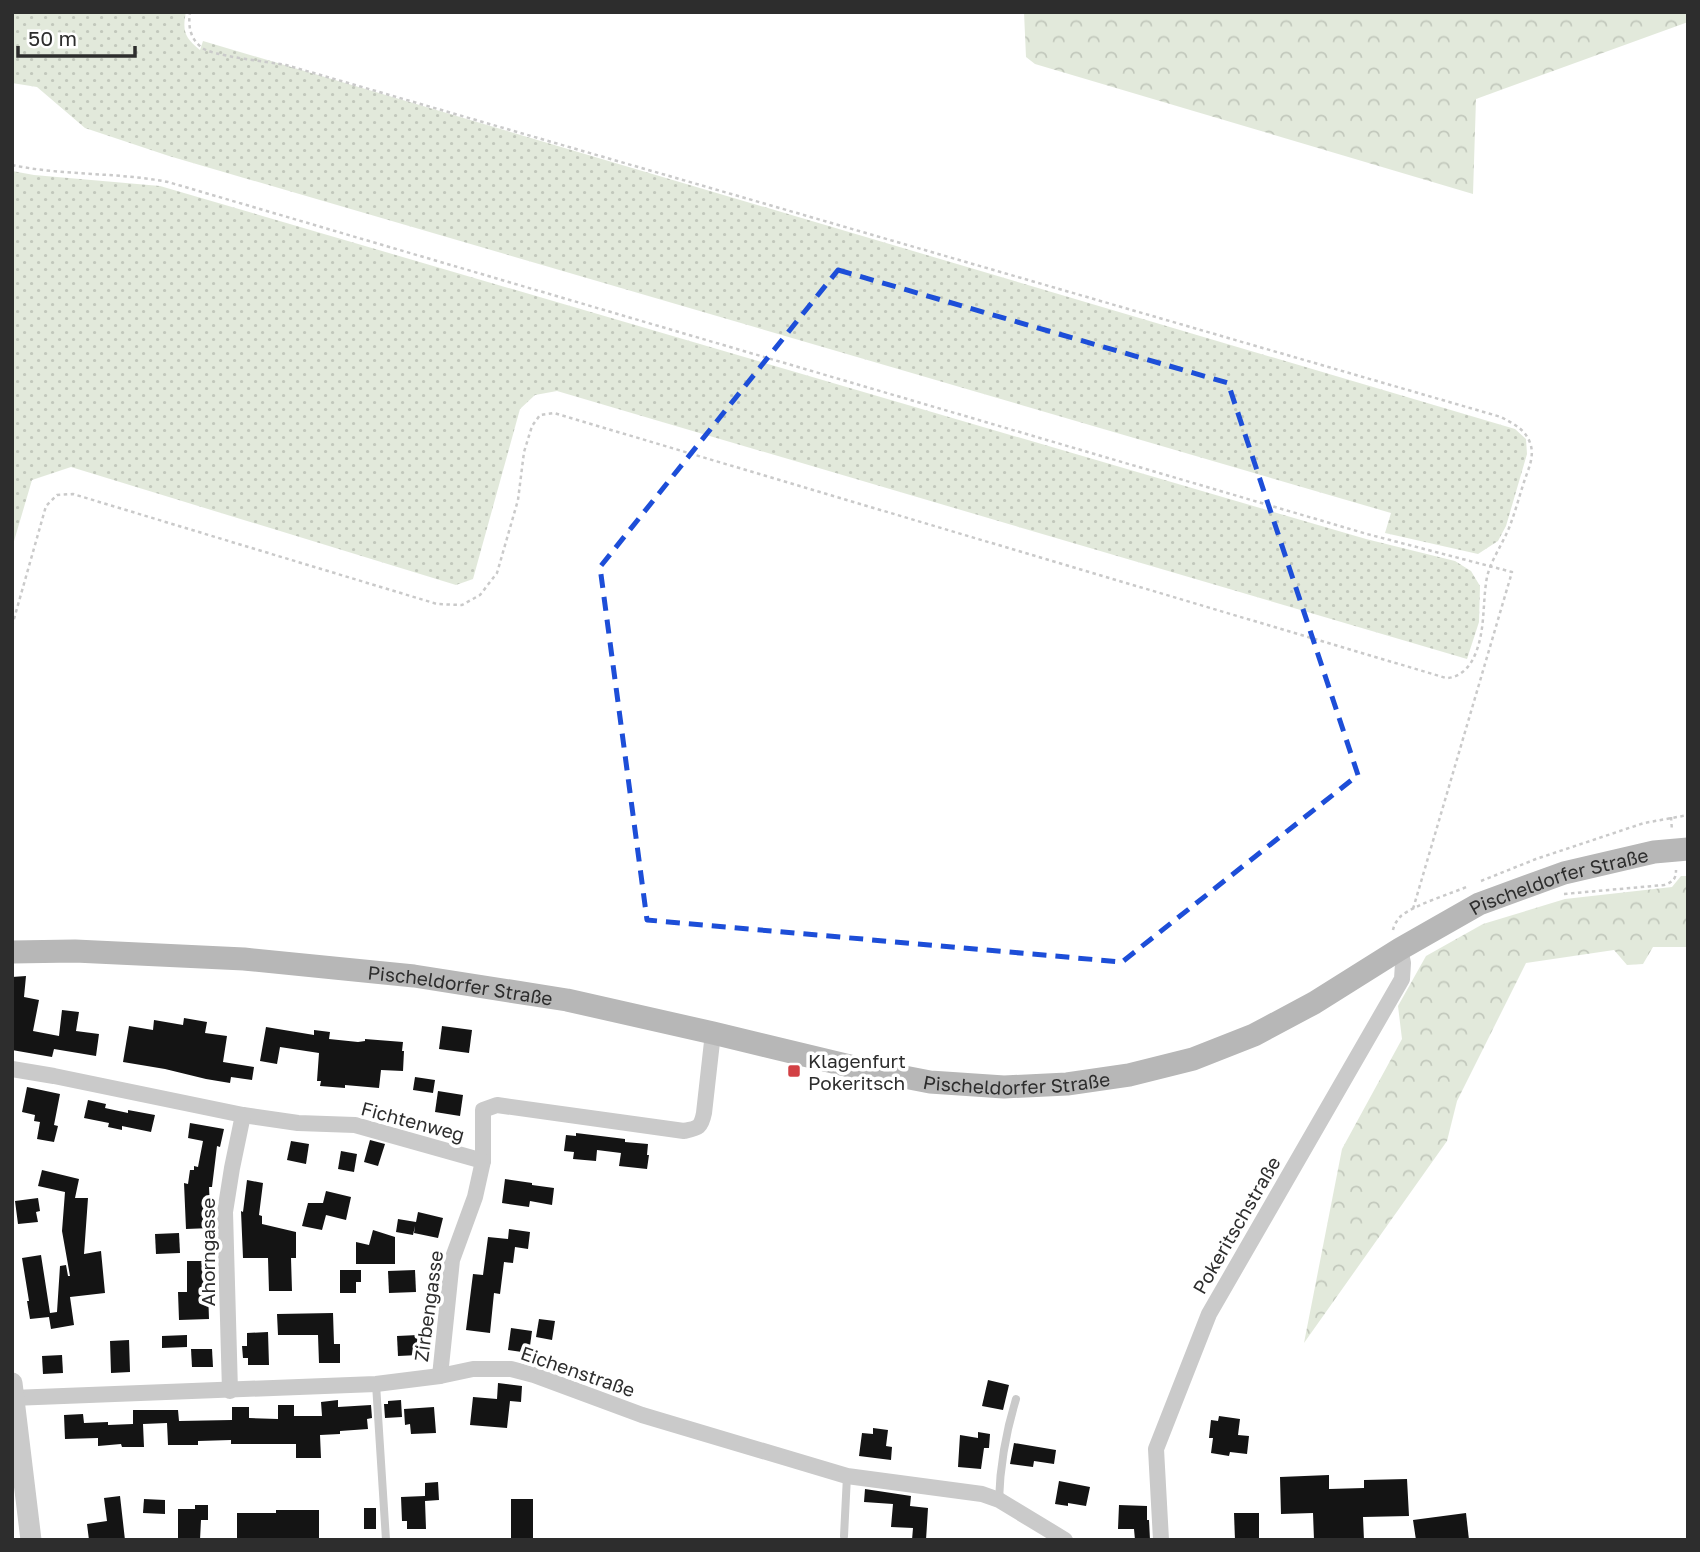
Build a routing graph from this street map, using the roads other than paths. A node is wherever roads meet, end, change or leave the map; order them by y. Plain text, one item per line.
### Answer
1 (1679, 850) edge
2 (1400, 949) junction
3 (12, 952) edge
4 (713, 1032) junction
5 (12, 1069) edge
6 (243, 1115) junction
7 (483, 1161) junction
8 (440, 1376) junction
9 (376, 1384) junction
10 (230, 1391) junction
11 (13, 1393) edge
12 (1016, 1399) dead end
13 (847, 1476) junction
14 (999, 1500) junction
15 (844, 1536) dead end
16 (31, 1540) edge
17 (386, 1540) edge
18 (1065, 1540) edge
19 (1161, 1540) edge

1 - 2 main road, Pischeldorfer Straße
2 - 4 main road, Pischeldorfer Straße
2 - 19 street, Pokeritschstraße
3 - 4 main road, Pischeldorfer Straße
4 - 7 street, Fichtenweg
5 - 6 street, Fichtenweg
6 - 7 street, Fichtenweg
6 - 10 street, Ahorngasse
7 - 8 street, Zirbengasse
8 - 9 street, Eichenstraße
8 - 13 street, Eichenstraße
9 - 10 street, Eichenstraße
9 - 17 lane
10 - 11 street, Eichenstraße
11 - 16 street
12 - 14 lane
13 - 14 street, Eichenstraße
13 - 15 lane
14 - 18 street, Eichenstraße

